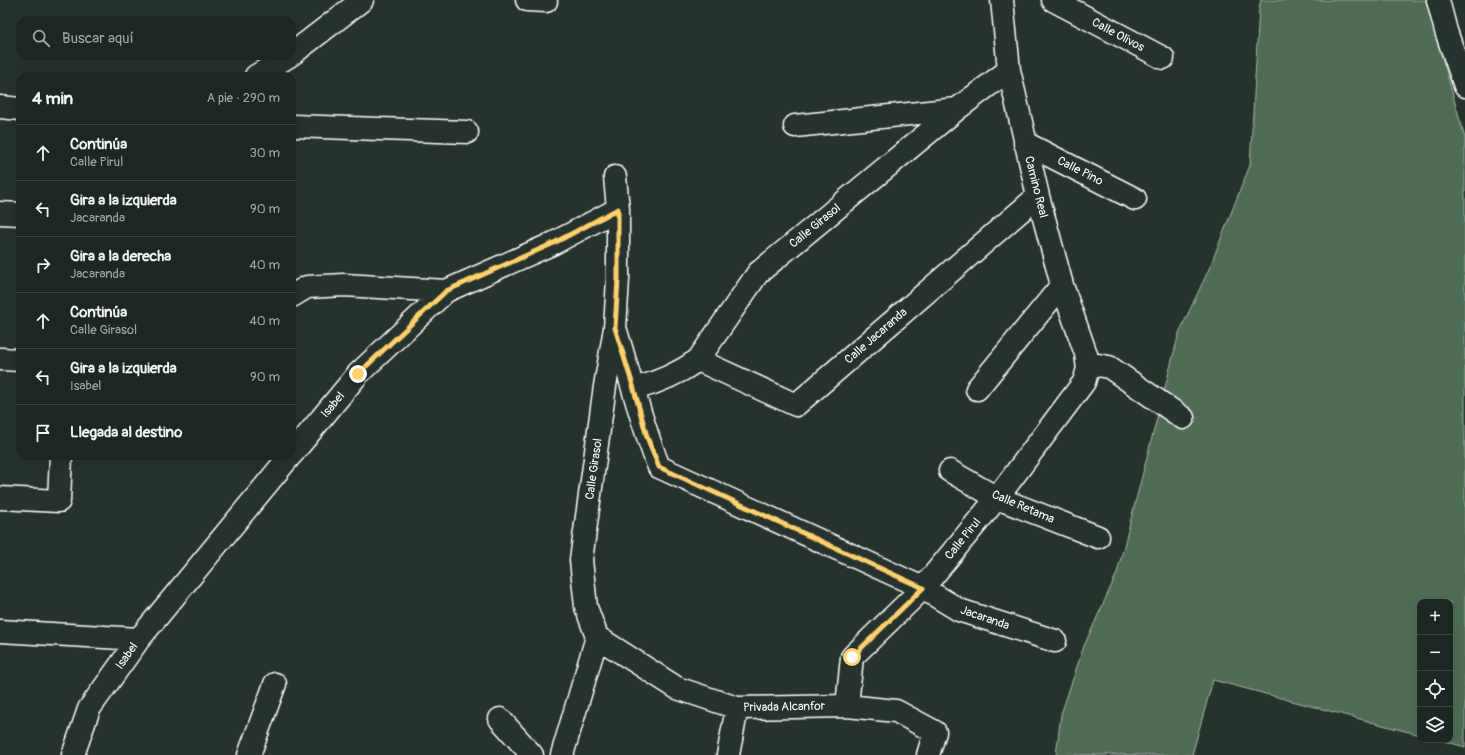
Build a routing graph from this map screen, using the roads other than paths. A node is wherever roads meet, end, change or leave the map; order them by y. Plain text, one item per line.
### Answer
1 (362, 0) edge
2 (1002, 0) edge
3 (1053, 0) edge
4 (1438, 0) edge
5 (296, 51) edge
6 (1163, 58) dead end
7 (282, 60) edge
8 (1009, 70) junction
9 (263, 72) edge
10 (1465, 86) edge
11 (0, 107) edge
12 (16, 109) edge
13 (957, 109) junction
14 (296, 126) edge
15 (794, 126) dead end
16 (467, 132) dead end
17 (1025, 143) junction
18 (615, 176) dead end
19 (1038, 196) junction
20 (1135, 199) dead end
21 (618, 209) junction
22 (0, 213) edge
23 (16, 214) edge
24 (1062, 285) junction
25 (446, 291) junction
26 (296, 294) edge
27 (615, 328) junction
28 (0, 359) edge
29 (16, 360) edge
30 (698, 360) junction
31 (1088, 369) junction
32 (634, 389) junction
33 (977, 389) dead end
34 (1183, 418) dead end
35 (296, 449) edge
36 (61, 460) edge
37 (287, 460) edge
38 (950, 472) dead end
39 (0, 498) edge
40 (997, 498) junction
41 (1098, 538) dead end
42 (923, 588) junction
43 (0, 631) edge
44 (597, 637) junction
45 (139, 638) junction
46 (1055, 641) dead end
47 (275, 684) dead end
48 (847, 706) junction
49 (737, 708) junction
50 (500, 719) dead end
51 (73, 755) edge
52 (249, 755) edge
53 (532, 755) edge
54 (562, 755) edge
55 (728, 755) edge
56 (928, 755) edge

1 - 5 street
2 - 8 street, Camino Real
3 - 6 street, Calle Olivos
4 - 10 street
7 - 9 street
8 - 13 street, Calle Girasol
8 - 17 street, Camino Real
11 - 12 street
13 - 15 street
13 - 30 street, Calle Girasol
14 - 16 street
17 - 19 street, Camino Real
17 - 20 street, Calle Pino
18 - 21 street, Calle Girasol
19 - 24 street, Camino Real
19 - 30 street, Calle Jacaranda
21 - 25 street, Isabel
21 - 27 street, Calle Girasol
22 - 23 street
24 - 31 street, Camino Real
24 - 33 street
25 - 26 street
25 - 35 street, Isabel
27 - 32 street, Jacaranda
27 - 44 street, Calle Girasol
28 - 29 street
30 - 32 street, Calle Girasol
31 - 34 street
31 - 40 street, Calle Pirul
32 - 42 street, Jacaranda
36 - 39 street
37 - 45 street, Isabel
38 - 40 street, Calle Retama
40 - 41 street, Calle Retama
40 - 42 street, Calle Pirul
42 - 46 street, Jacaranda
42 - 48 street, Calle Pirul
43 - 45 street
44 - 49 street, Privada Alcanfor
44 - 54 street
45 - 51 street, Isabel
47 - 52 street
48 - 49 street, Privada Alcanfor
48 - 56 street, Privada Alcanfor
49 - 55 street
50 - 53 street

